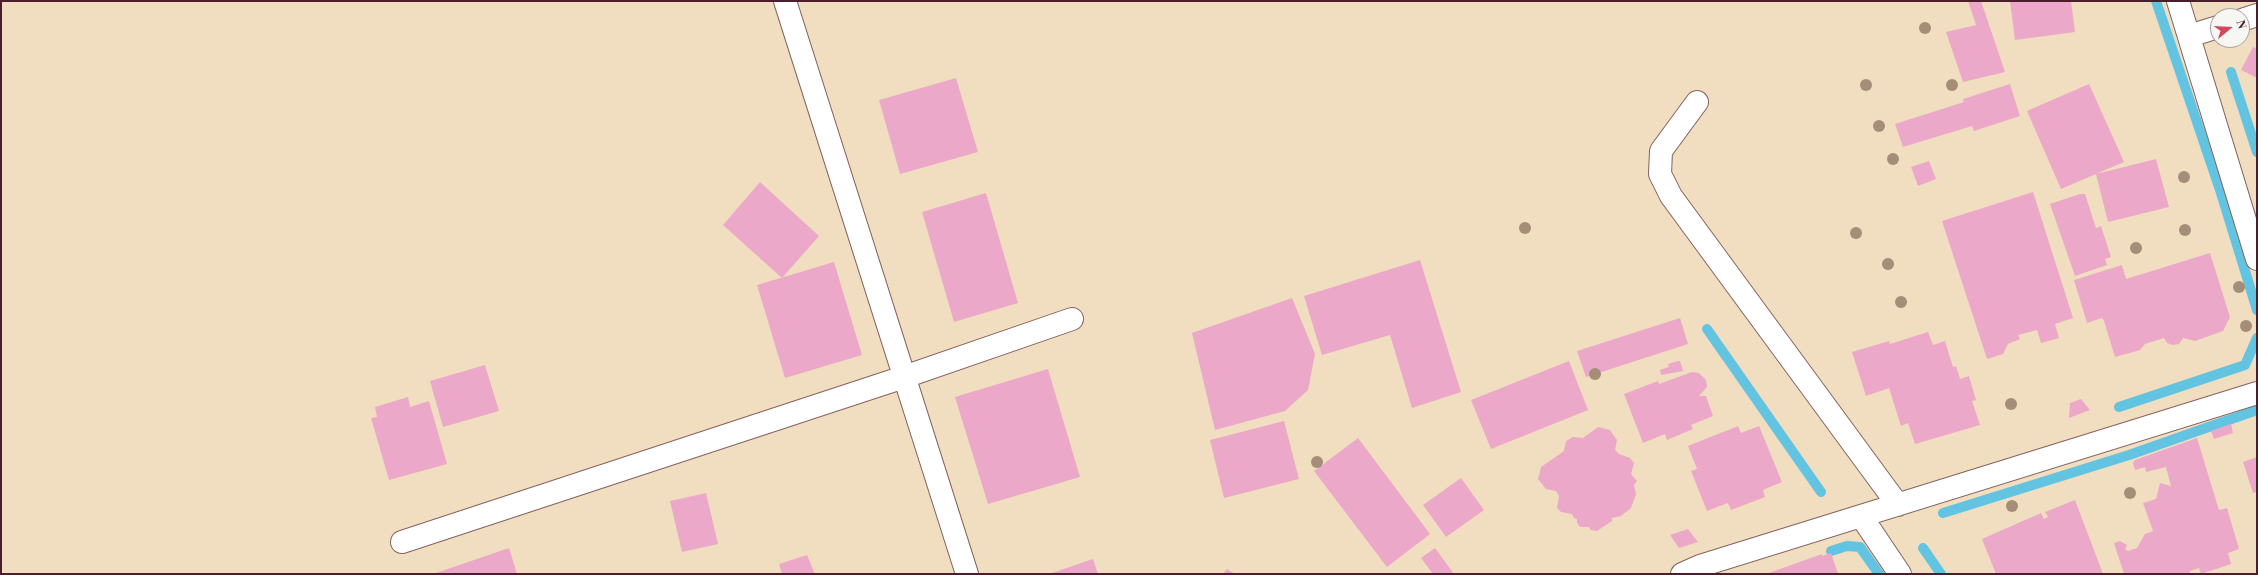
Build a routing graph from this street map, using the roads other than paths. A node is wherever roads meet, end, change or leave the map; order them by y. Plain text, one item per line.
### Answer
1 (785, 1) edge
2 (2178, 1) edge
3 (2210, 29) edge
4 (2189, 36) junction
5 (1697, 102) dead end
6 (2257, 259) edge
7 (1072, 319) dead end
8 (904, 377) junction
9 (2257, 393) edge
10 (1898, 505) junction
11 (1861, 516) junction
12 (402, 542) dead end
13 (1696, 571) edge
14 (967, 574) edge
15 (1900, 574) edge

1 - 8 street
2 - 4 street
3 - 4 street
4 - 6 street
5 - 10 street
7 - 8 street
8 - 12 street
8 - 14 street
9 - 10 street
10 - 11 street
11 - 13 street
11 - 15 street

